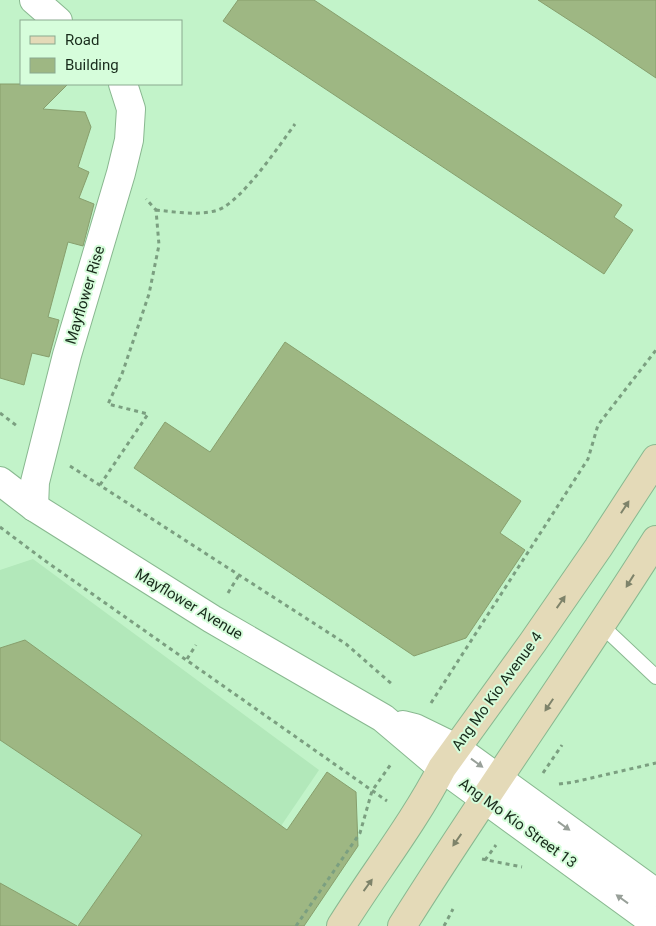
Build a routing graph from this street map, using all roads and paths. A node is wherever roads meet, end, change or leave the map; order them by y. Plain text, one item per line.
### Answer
1 (34, 0) edge
2 (57, 20) edge
3 (123, 85) edge
4 (295, 124) dead end
5 (121, 173) junction
6 (156, 210) junction
7 (656, 350) edge
8 (0, 413) edge
9 (44, 449) junction
10 (656, 459) edge
11 (0, 481) edge
12 (100, 485) junction
13 (34, 507) junction
14 (0, 526) edge
15 (656, 540) edge
16 (602, 626) junction
17 (656, 677) edge
18 (396, 688) dead end
19 (430, 705) dead end
20 (383, 718) joint
21 (449, 758) junction
22 (656, 763) edge
23 (574, 782) dead end
24 (492, 790) junction
25 (656, 893) edge
26 (656, 924) edge
27 (296, 926) edge
28 (341, 926) edge
29 (402, 926) edge

1 - 2 street
3 - 5 street, Mayflower Rise
4 - 6 path
5 - 6 path
5 - 9 street, Mayflower Rise
6 - 12 path
7 - 19 path
8 - 9 path
9 - 12 path
9 - 13 street, Mayflower Rise
21 -> 10 main road, Ang Mo Kio Avenue 4
11 - 13 street, Mayflower Avenue
12 - 18 path
13 - 20 street, Mayflower Avenue
14 - 27 path
15 -> 16 main road
16 - 17 lane
16 -> 24 main road
20 - 21 street, Ang Mo Kio Street 13
21 - 24 street, Ang Mo Kio Street 13
28 -> 21 main road, Ang Mo Kio Avenue 4
22 - 23 path
24 -> 25 street, Ang Mo Kio Street 13
26 -> 24 street, Ang Mo Kio Street 13
24 -> 29 main road

